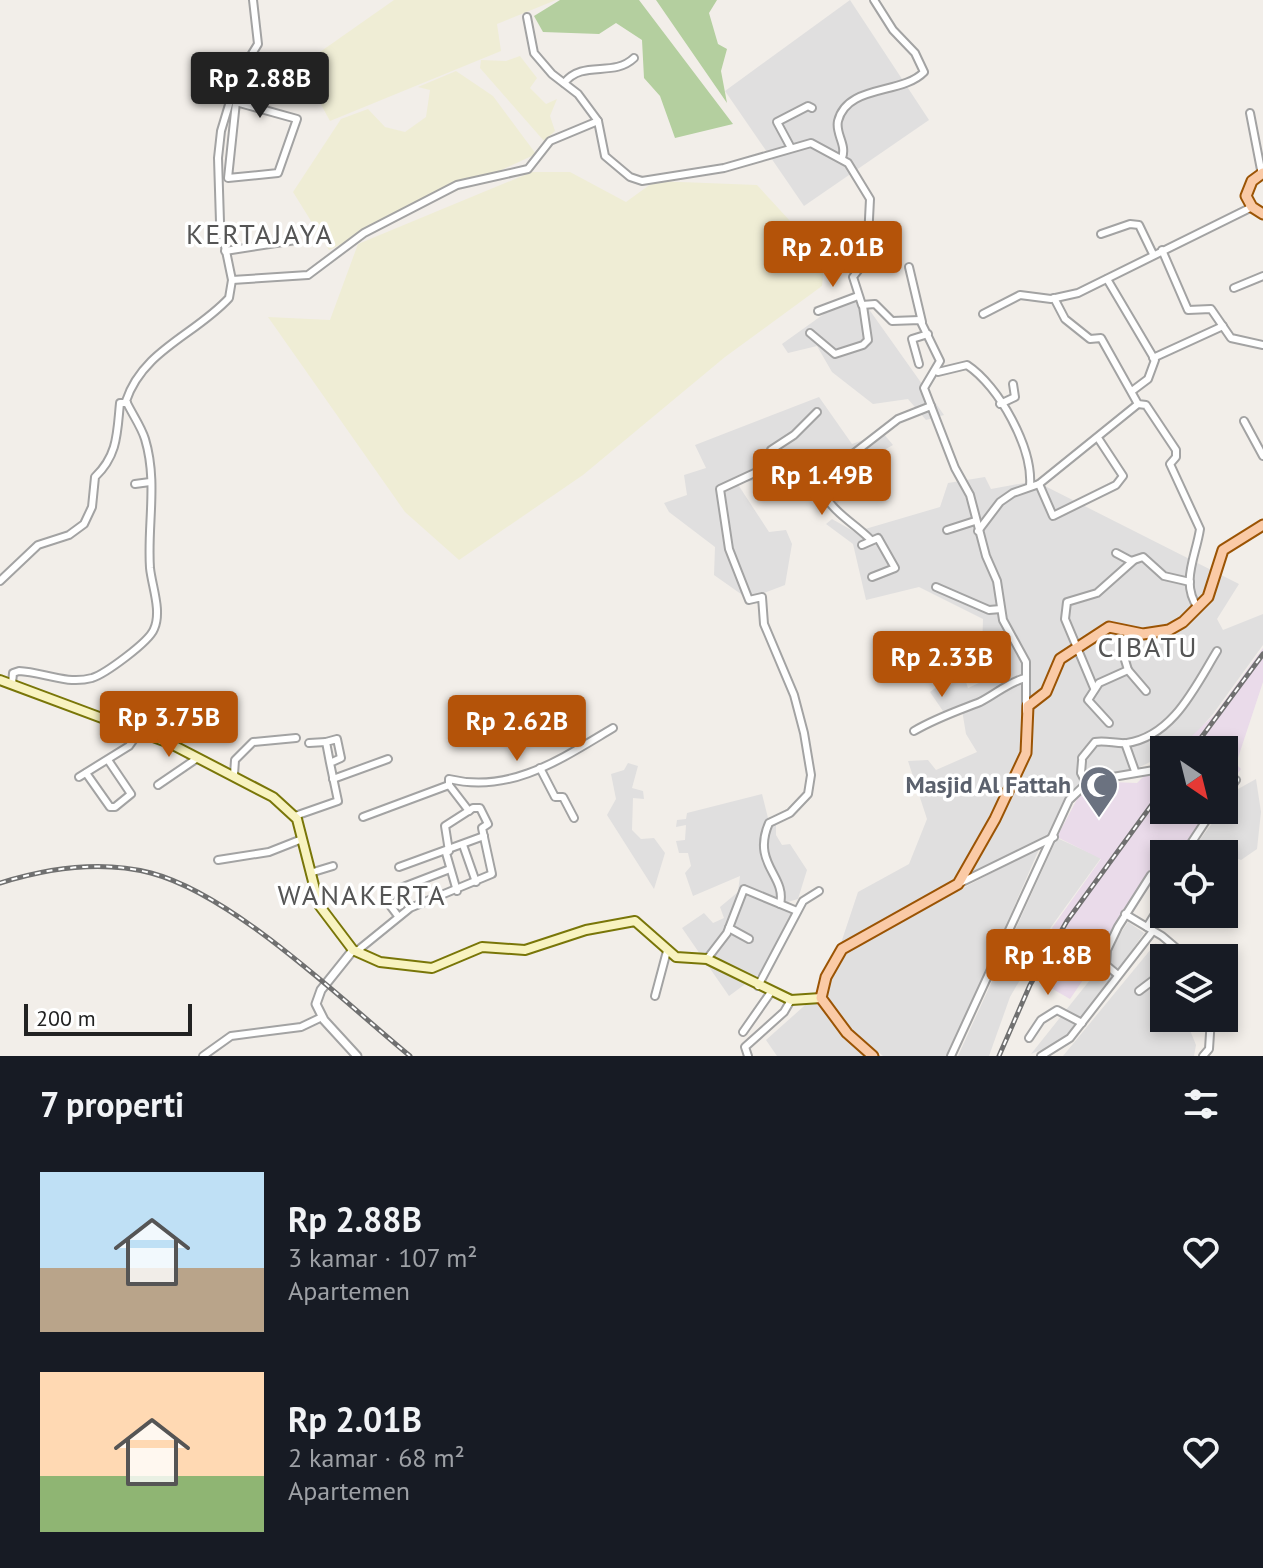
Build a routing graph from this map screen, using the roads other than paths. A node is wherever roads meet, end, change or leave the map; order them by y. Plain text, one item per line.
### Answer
1 (253, 0) edge
2 (874, 0) edge
3 (527, 17) dead end
4 (634, 58) dead end
5 (564, 83) junction
6 (233, 101) junction
7 (812, 108) dead end
8 (1250, 113) dead end
9 (598, 121) junction
10 (791, 148) junction
11 (842, 158) junction
12 (1262, 174) edge
13 (1252, 207) junction
14 (1263, 214) edge
15 (1101, 234) dead end
16 (296, 240) dead end
17 (1162, 250) junction
18 (225, 251) junction
19 (1153, 254) junction
20 (909, 267) dead end
21 (1263, 276) edge
22 (1107, 279) junction
23 (232, 280) junction
24 (1234, 288) dead end
25 (858, 296) junction
26 (1054, 298) junction
27 (863, 306) junction
28 (818, 311) dead end
29 (983, 314) dead end
30 (922, 322) junction
31 (1223, 326) junction
32 (810, 333) dead end
33 (928, 334) junction
34 (1263, 345) edge
35 (1153, 358) junction
36 (919, 364) dead end
37 (934, 373) junction
38 (1013, 384) dead end
39 (1132, 391) junction
40 (124, 402) junction
41 (1000, 404) junction
42 (1138, 404) junction
43 (931, 406) junction
44 (817, 412) dead end
45 (1244, 421) dead end
46 (1098, 438) junction
47 (1263, 456) edge
48 (776, 468) junction
49 (820, 471) junction
50 (150, 482) junction
51 (135, 484) dead end
52 (1039, 484) junction
53 (1030, 486) junction
54 (975, 521) junction
55 (1263, 525) edge
56 (947, 530) dead end
57 (978, 531) junction
58 (871, 540) junction
59 (862, 545) dead end
60 (1116, 553) dead end
61 (1133, 561) junction
62 (872, 577) dead end
63 (0, 581) edge
64 (1190, 582) junction
65 (936, 587) dead end
66 (1001, 609) junction
67 (1199, 609) junction
68 (1128, 634) junction
69 (1076, 649) junction
70 (1217, 651) dead end
71 (1128, 670) junction
72 (1025, 678) junction
73 (0, 680) edge
74 (12, 684) junction
75 (1094, 688) junction
76 (1146, 691) dead end
77 (1026, 711) junction
78 (1109, 723) dead end
79 (613, 728) dead end
80 (914, 731) dead end
81 (139, 732) junction
82 (296, 738) dead end
83 (326, 742) junction
84 (309, 743) dead end
85 (1125, 743) junction
86 (196, 759) junction
87 (388, 759) dead end
88 (108, 760) junction
89 (330, 763) junction
90 (540, 768) junction
91 (1150, 770) edge
92 (1135, 771) junction
93 (443, 772) dead end
94 (234, 775) junction
95 (333, 779) junction
96 (449, 782) junction
97 (1086, 783) junction
98 (158, 785) dead end
99 (469, 811) junction
100 (295, 816) junction
101 (363, 817) dead end
102 (574, 818) dead end
103 (484, 836) junction
104 (1054, 837) junction
105 (302, 839) junction
106 (463, 845) junction
107 (447, 852) junction
108 (218, 860) dead end
109 (333, 866) dead end
110 (399, 867) dead end
111 (450, 869) junction
112 (309, 873) junction
113 (1150, 876) edge
114 (476, 882) junction
115 (958, 884) junction
116 (403, 889) junction
117 (457, 891) junction
118 (819, 891) dead end
119 (780, 904) junction
120 (410, 908) junction
121 (797, 911) junction
122 (1125, 914) junction
123 (398, 916) junction
124 (729, 928) junction
125 (1150, 929) junction
126 (749, 939) dead end
127 (1169, 944) edge
128 (353, 950) junction
129 (667, 951) junction
130 (707, 959) junction
131 (1118, 975) junction
132 (1150, 983) edge
133 (758, 986) junction
134 (1139, 991) dead end
135 (771, 992) junction
136 (655, 996) dead end
137 (821, 998) junction
138 (791, 1000) junction
139 (322, 1017) junction
140 (1082, 1023) junction
141 (743, 1032) dead end
142 (1210, 1032) edge
143 (1029, 1038) dead end
144 (203, 1056) edge
145 (357, 1056) edge
146 (748, 1056) edge
147 (873, 1056) edge
148 (951, 1056) edge
149 (1041, 1056) edge
150 (1203, 1056) edge

1 - 6 street
2 - 11 street
3 - 5 street
4 - 5 street
5 - 9 street
6 - 6 street
6 - 18 street
7 - 10 street
8 - 12 street
9 - 10 street
9 - 23 street
10 - 11 street
11 - 25 street
12 - 13 main road
13 - 14 main road
13 - 17 street
15 - 19 street
16 - 18 street
17 - 19 street
17 - 31 street
18 - 23 street
19 - 22 street
20 - 30 street
21 - 24 street
22 - 26 street
22 - 35 street
23 - 40 street
25 - 27 street
25 - 28 street
26 - 29 street
26 - 39 street
27 - 30 street
27 - 32 street
30 - 33 street
31 - 34 street
31 - 35 street
33 - 36 street
33 - 37 street
35 - 39 street
37 - 41 street
37 - 43 street
38 - 41 street
39 - 42 street
40 - 50 street
40 - 63 street
41 - 53 street
42 - 46 street
42 - 64 street
43 - 49 street
43 - 54 street
44 - 48 street
45 - 47 street
46 - 52 street
46 - 52 street
48 - 49 street
48 - 119 street
49 - 58 street
50 - 51 street
50 - 74 street
52 - 53 street
53 - 57 street
54 - 56 street
54 - 57 street
55 - 67 main road
57 - 66 street
58 - 59 street
58 - 62 street
60 - 61 street
61 - 64 street
61 - 69 street
64 - 67 street
65 - 66 street
66 - 72 street
67 - 68 main road
68 - 69 main road
68 - 71 street
69 - 75 street
69 - 77 main road
70 - 85 street
71 - 75 street
71 - 76 street
72 - 77 street
72 - 80 street
73 - 74 main road
74 - 81 main road
75 - 78 street
77 - 115 main road
79 - 90 street
81 - 86 main road
81 - 88 street
82 - 94 street
83 - 84 street
83 - 89 street
83 - 89 street
85 - 92 street
85 - 97 street
86 - 94 main road
86 - 98 street
87 - 95 street
88 - 88 street
89 - 95 street
90 - 96 street
90 - 102 street
91 - 92 street
92 - 97 street
93 - 96 street
94 - 100 main road
95 - 100 street
96 - 99 street
96 - 101 street
97 - 104 street
99 - 103 street
99 - 107 street
100 - 105 main road
103 - 106 street
103 - 114 street
104 - 115 street
104 - 148 street
105 - 108 street
105 - 112 main road
106 - 107 street
106 - 114 street
107 - 110 street
107 - 111 street
109 - 112 street
111 - 116 street
111 - 117 street
112 - 128 main road
113 - 122 street
114 - 117 street
115 - 137 main road
116 - 120 street
116 - 123 street
117 - 120 street
118 - 121 street
119 - 121 street
119 - 124 street
120 - 123 street
121 - 133 street
122 - 125 street
122 - 131 street
123 - 128 street
124 - 126 street
124 - 130 street
125 - 127 street
125 - 131 street
128 - 129 main road
128 - 139 street
129 - 130 main road
129 - 136 street
130 - 133 main road
131 - 140 street
132 - 134 street
133 - 135 main road
135 - 138 main road
135 - 141 street
137 - 138 main road
137 - 147 main road
138 - 146 street
139 - 144 street
139 - 145 street
140 - 143 street
140 - 149 street
142 - 150 street

